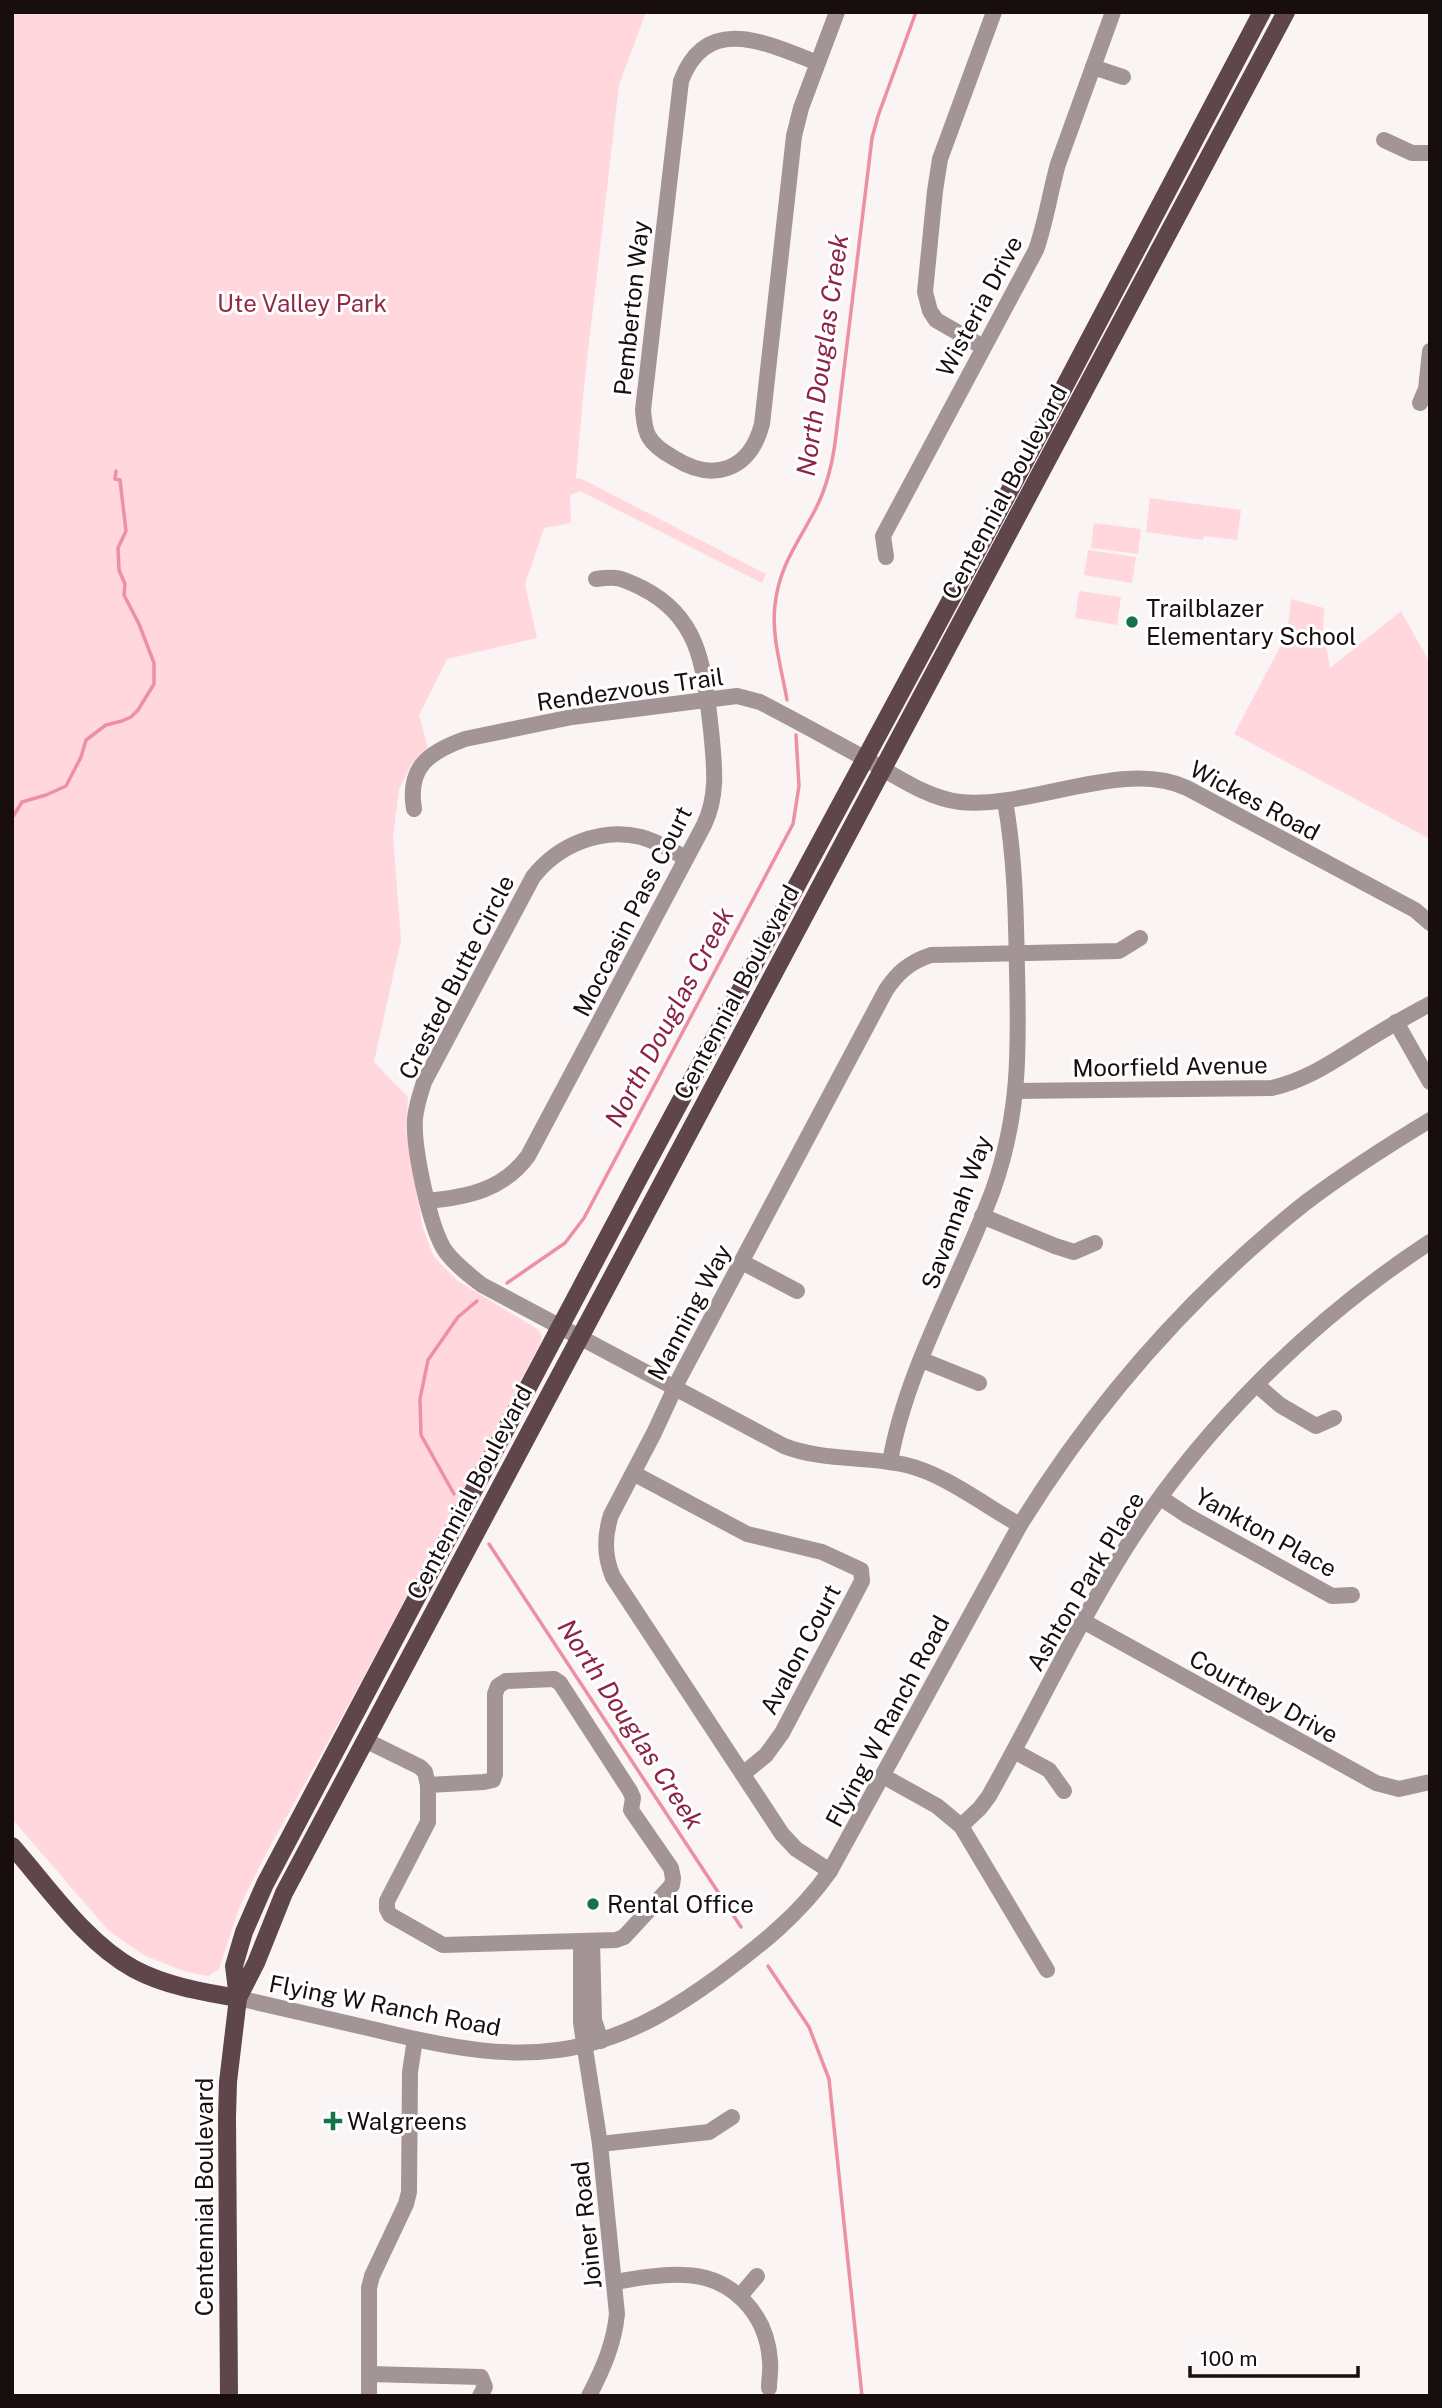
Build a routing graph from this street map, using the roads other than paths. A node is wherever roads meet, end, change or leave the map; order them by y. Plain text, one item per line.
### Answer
1 (837, 12) edge
2 (995, 12) edge
3 (1113, 12) edge
4 (1262, 12) edge
5 (1286, 12) edge
6 (818, 62) junction
7 (1093, 67) junction
8 (1123, 77) dead end
9 (1384, 140) dead end
10 (1430, 152) edge
11 (1051, 188) junction
12 (1068, 193) dead end
13 (983, 347) junction
14 (1430, 351) edge
15 (1420, 403) dead end
16 (886, 556) dead end
17 (596, 579) dead end
18 (707, 698) junction
19 (864, 758) junction
20 (883, 768) junction
21 (1006, 801) junction
22 (414, 809) dead end
23 (686, 858) junction
24 (1430, 923) edge
25 (1140, 938) dead end
26 (1017, 952) junction
27 (1430, 1004) edge
28 (1396, 1022) junction
29 (1430, 1082) edge
30 (1016, 1091) junction
31 (1430, 1120) edge
32 (428, 1201) junction
33 (982, 1216) junction
34 (1430, 1242) edge
35 (1095, 1243) dead end
36 (742, 1262) junction
37 (797, 1291) dead end
38 (560, 1328) junction
39 (580, 1337) junction
40 (922, 1360) junction
41 (979, 1384) dead end
42 (1257, 1385) junction
43 (674, 1388) junction
44 (1334, 1418) dead end
45 (890, 1462) junction
46 (633, 1473) junction
47 (1161, 1498) junction
48 (1020, 1525) junction
49 (1352, 1595) dead end
50 (1083, 1621) junction
51 (365, 1740) junction
52 (1014, 1751) junction
53 (743, 1774) junction
54 (883, 1776) junction
55 (1430, 1782) edge
56 (428, 1785) junction
57 (1064, 1791) dead end
58 (961, 1826) junction
59 (12, 1846) edge
60 (830, 1871) junction
61 (586, 1941) junction
62 (1047, 1970) dead end
63 (238, 1998) junction
64 (415, 2039) junction
65 (601, 2040) junction
66 (585, 2045) junction
67 (732, 2117) dead end
68 (600, 2144) junction
69 (757, 2276) dead end
70 (615, 2282) junction
71 (740, 2296) junction
72 (369, 2374) junction
73 (769, 2388) dead end
74 (229, 2396) edge
75 (369, 2396) edge
76 (480, 2396) edge
77 (589, 2396) edge

1 - 6 street, Pemberton Way
2 - 13 street
3 - 7 street, Wisteria Drive
4 - 19 main road, Centennial Boulevard
5 - 20 main road, Centennial Boulevard
6 - 6 street, Pemberton Way
7 - 8 street
7 - 11 street, Wisteria Drive
9 - 10 street
11 - 12 street
11 - 13 street, Wisteria Drive
13 - 16 street, Wisteria Drive
14 - 15 street
17 - 18 street, Moccasin Pass Court
18 - 19 street, Rendezvous Trail
18 - 22 street, Rendezvous Trail
18 - 23 street, Moccasin Pass Court
19 - 20 street, Rendezvous Trail
19 - 38 main road, Centennial Boulevard
20 - 21 street, Wickes Road
20 - 39 main road, Centennial Boulevard
21 - 24 street, Wickes Road
21 - 26 street, Savannah Way
23 - 32 street, Moccasin Pass Court
23 - 32 street, Crested Butte Circle
25 - 26 street, Manning Way
26 - 30 street, Savannah Way
26 - 36 street, Manning Way
27 - 28 street, Moorfield Avenue
28 - 29 street
28 - 30 street, Moorfield Avenue
30 - 33 street, Savannah Way
31 - 48 street, Flying W Ranch Road
32 - 38 street, Crested Butte Circle
33 - 35 street
33 - 40 street, Savannah Way
34 - 42 street, Ashton Park Place
36 - 37 street
36 - 43 street, Manning Way
38 - 39 street, Crested Butte Circle
38 - 63 main road, Centennial Boulevard
39 - 43 street, Crested Butte Circle
39 - 51 main road, Centennial Boulevard
40 - 41 street
40 - 45 street, Savannah Way
42 - 44 street
42 - 47 street, Ashton Park Place
43 - 45 street, Crested Butte Circle
43 - 46 street, Manning Way
45 - 48 street, Crested Butte Circle
46 - 53 street, Manning Way
46 - 53 street, Avalon Court
47 - 49 street, Yankton Place
47 - 50 street, Ashton Park Place
48 - 54 street, Flying W Ranch Road
50 - 52 street, Ashton Park Place
50 - 55 street, Courtney Drive
51 - 56 street
51 - 63 main road, Centennial Boulevard
52 - 57 street
52 - 58 street, Ashton Park Place
53 - 60 street, Manning Way
54 - 58 street
54 - 60 street, Flying W Ranch Road
56 - 61 street
56 - 61 street
58 - 62 street
59 - 63 main road
60 - 65 street, Flying W Ranch Road
61 - 65 street
61 - 66 street, Joiner Road
63 - 64 street, Flying W Ranch Road
63 - 74 main road, Centennial Boulevard
64 - 66 street, Flying W Ranch Road
64 - 72 street
65 - 66 street, Flying W Ranch Road
66 - 68 street, Joiner Road
67 - 68 street
68 - 70 street, Joiner Road
69 - 71 street
70 - 71 street
70 - 77 street, Joiner Road
71 - 73 street
72 - 75 street
72 - 76 street

